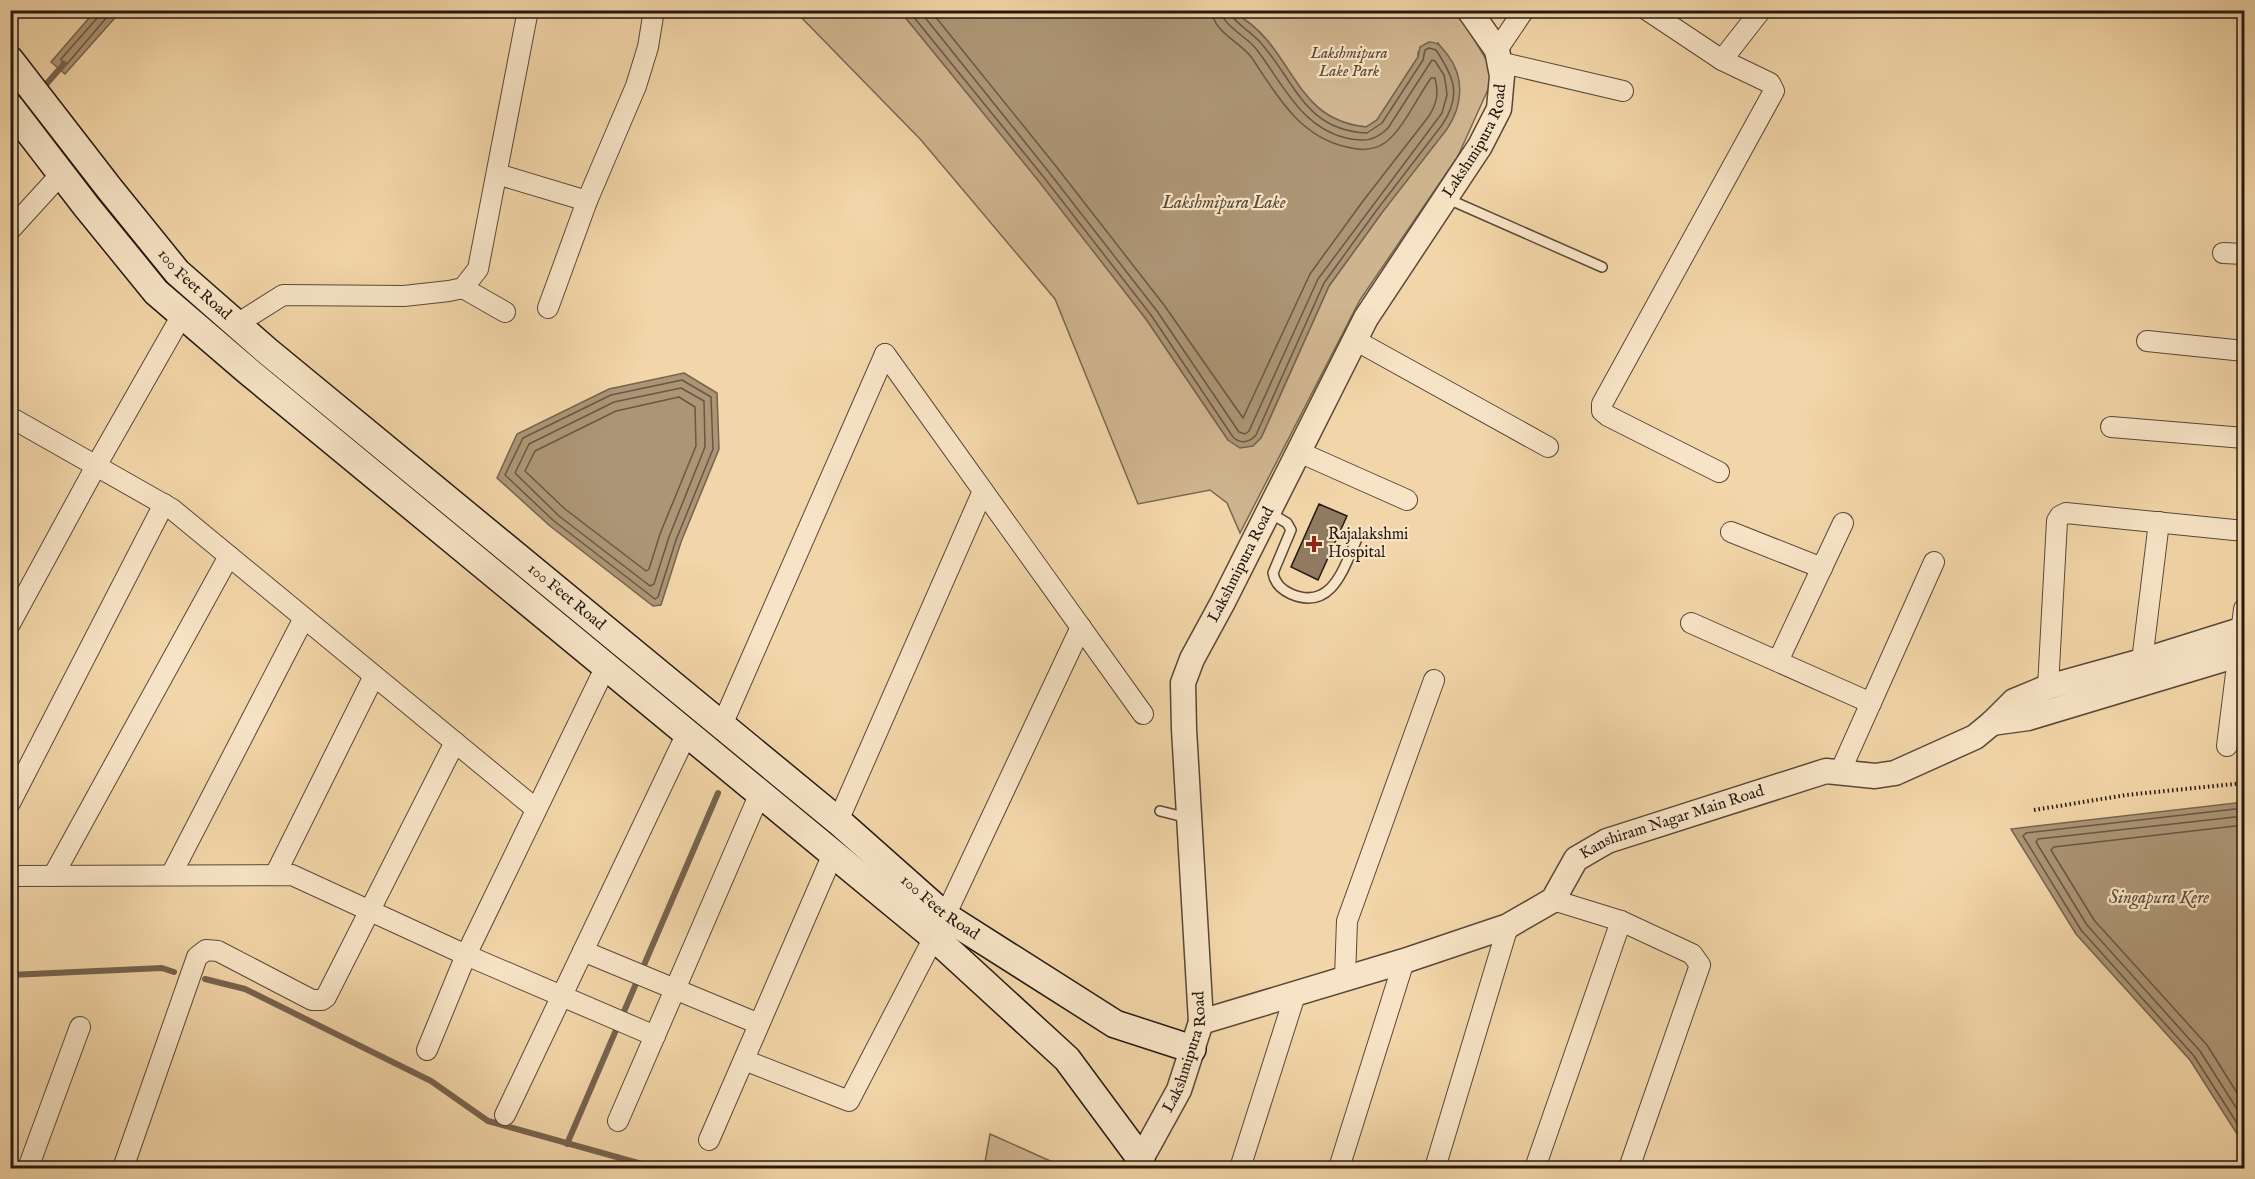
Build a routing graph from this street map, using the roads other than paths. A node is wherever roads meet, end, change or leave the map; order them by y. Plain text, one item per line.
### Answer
1 (528, 10) edge
2 (654, 10) edge
3 (1469, 10) edge
4 (1524, 10) edge
5 (1647, 10) edge
6 (1761, 10) edge
7 (1498, 56) junction
8 (1722, 60) junction
9 (16, 67) edge
10 (1623, 92) dead end
11 (10, 107) edge
12 (62, 174) junction
13 (498, 174) junction
14 (1445, 198) junction
15 (587, 201) junction
16 (10, 230) edge
17 (2223, 253) dead end
18 (2244, 254) edge
19 (1602, 267) dead end
20 (463, 288) junction
21 (548, 308) dead end
22 (505, 312) dead end
23 (182, 315) junction
24 (237, 324) junction
25 (1355, 340) junction
26 (2147, 341) dead end
27 (2244, 351) edge
28 (10, 417) edge
29 (2111, 426) dead end
30 (2244, 438) edge
31 (1548, 447) dead end
32 (1299, 452) junction
33 (96, 466) junction
34 (1719, 472) dead end
35 (983, 491) junction
36 (1407, 500) dead end
37 (164, 504) junction
38 (1268, 512) junction
39 (2159, 522) junction
40 (1843, 523) dead end
41 (2244, 531) edge
42 (1731, 532) dead end
43 (1356, 541) dead end
44 (229, 556) junction
45 (1934, 562) dead end
46 (1822, 568) junction
47 (304, 618) junction
48 (1691, 623) dead end
49 (10, 624) edge
50 (1081, 627) junction
51 (2243, 635) edge
52 (1778, 661) junction
53 (2142, 661) junction
54 (606, 666) junction
55 (374, 676) junction
56 (1434, 680) dead end
57 (2048, 687) junction
58 (1871, 703) junction
59 (1143, 714) dead end
60 (1992, 723) junction
61 (722, 725) junction
62 (687, 733) junction
63 (455, 742) junction
64 (2227, 746) dead end
65 (1840, 772) junction
66 (760, 793) junction
67 (10, 803) edge
68 (536, 809) junction
69 (1160, 811) dead end
70 (838, 821) junction
71 (1191, 830) junction
72 (833, 854) junction
73 (171, 875) junction
74 (275, 875) junction
75 (10, 876) edge
76 (53, 876) junction
77 (1553, 900) junction
78 (371, 910) junction
79 (1621, 921) junction
80 (939, 926) junction
81 (1508, 926) junction
82 (583, 951) junction
83 (466, 955) junction
84 (1404, 961) junction
85 (1345, 977) junction
86 (675, 989) junction
87 (1295, 995) junction
88 (562, 996) junction
89 (1201, 1022) junction
90 (759, 1024) junction
91 (80, 1027) dead end
92 (655, 1036) junction
93 (1192, 1049) junction
94 (427, 1050) dead end
95 (744, 1060) junction
96 (505, 1115) dead end
97 (618, 1121) dead end
98 (709, 1140) dead end
99 (1138, 1164) edge
100 (28, 1168) edge
101 (123, 1168) edge
102 (1240, 1168) edge
103 (1339, 1168) edge
104 (1435, 1168) edge
105 (1535, 1168) edge
106 (1629, 1168) edge

1 - 13 street
2 - 15 street
3 - 7 street
4 - 7 street
5 - 8 street
6 - 8 street
7 - 10 street
7 - 14 street, Lakshmipura Road
8 - 34 street
9 - 24 main road, 100 Feet Road
11 - 12 main road, 100 Feet Road
12 - 16 street
12 - 23 main road, 100 Feet Road
13 - 15 street
13 - 20 street
14 - 19 lane
14 - 25 street, Lakshmipura Road
15 - 21 street
17 - 18 street
20 - 22 street
20 - 24 street
23 - 33 street
23 - 54 main road, 100 Feet Road
24 - 61 main road, 100 Feet Road
25 - 31 street
25 - 32 street, Lakshmipura Road
26 - 27 street
28 - 33 street
29 - 30 street
32 - 36 street
32 - 38 street, Lakshmipura Road
33 - 37 street
33 - 49 street
35 - 50 street
35 - 61 street
35 - 70 street
37 - 44 street
37 - 67 street
38 - 43 lane
38 - 71 street, Lakshmipura Road
39 - 41 street
39 - 53 street
39 - 57 street
40 - 46 street
42 - 46 street
44 - 47 street
44 - 76 street
45 - 58 street
46 - 52 street
47 - 55 street
47 - 73 street
48 - 52 street
50 - 59 street
50 - 80 street
51 - 53 street, Kanshiram Nagar Main Road
51 - 60 street, Kanshiram Nagar Main Road
51 - 64 street
52 - 58 street
53 - 57 street, Kanshiram Nagar Main Road
54 - 62 main road, 100 Feet Road
54 - 68 street
55 - 63 street
55 - 74 street
56 - 85 street
57 - 60 street, Kanshiram Nagar Main Road
58 - 65 street
60 - 65 street, Kanshiram Nagar Main Road
61 - 70 main road, 100 Feet Road
62 - 66 main road, 100 Feet Road
62 - 82 street
63 - 68 street
63 - 78 street
65 - 77 street, Kanshiram Nagar Main Road
66 - 72 main road, 100 Feet Road
66 - 86 street
68 - 83 street
69 - 71 lane
70 - 80 main road, 100 Feet Road
71 - 89 street, Lakshmipura Road
72 - 80 main road, 100 Feet Road
72 - 90 street
73 - 74 street
73 - 76 street
74 - 78 street
75 - 76 street
77 - 79 street
77 - 81 street
78 - 83 street
78 - 101 street
79 - 105 street
79 - 106 street
80 - 93 main road, 100 Feet Road
80 - 95 street
80 - 99 main road, 100 Feet Road
81 - 84 street
81 - 104 street
82 - 86 street
82 - 88 street
83 - 88 street
83 - 94 street
84 - 85 street
84 - 103 street
85 - 87 street
86 - 90 street
86 - 92 street
87 - 89 street
87 - 102 street
88 - 92 street
88 - 96 street
89 - 93 street, Lakshmipura Road
90 - 95 street
91 - 100 street
92 - 97 street
93 - 99 street, Lakshmipura Road
95 - 98 street

